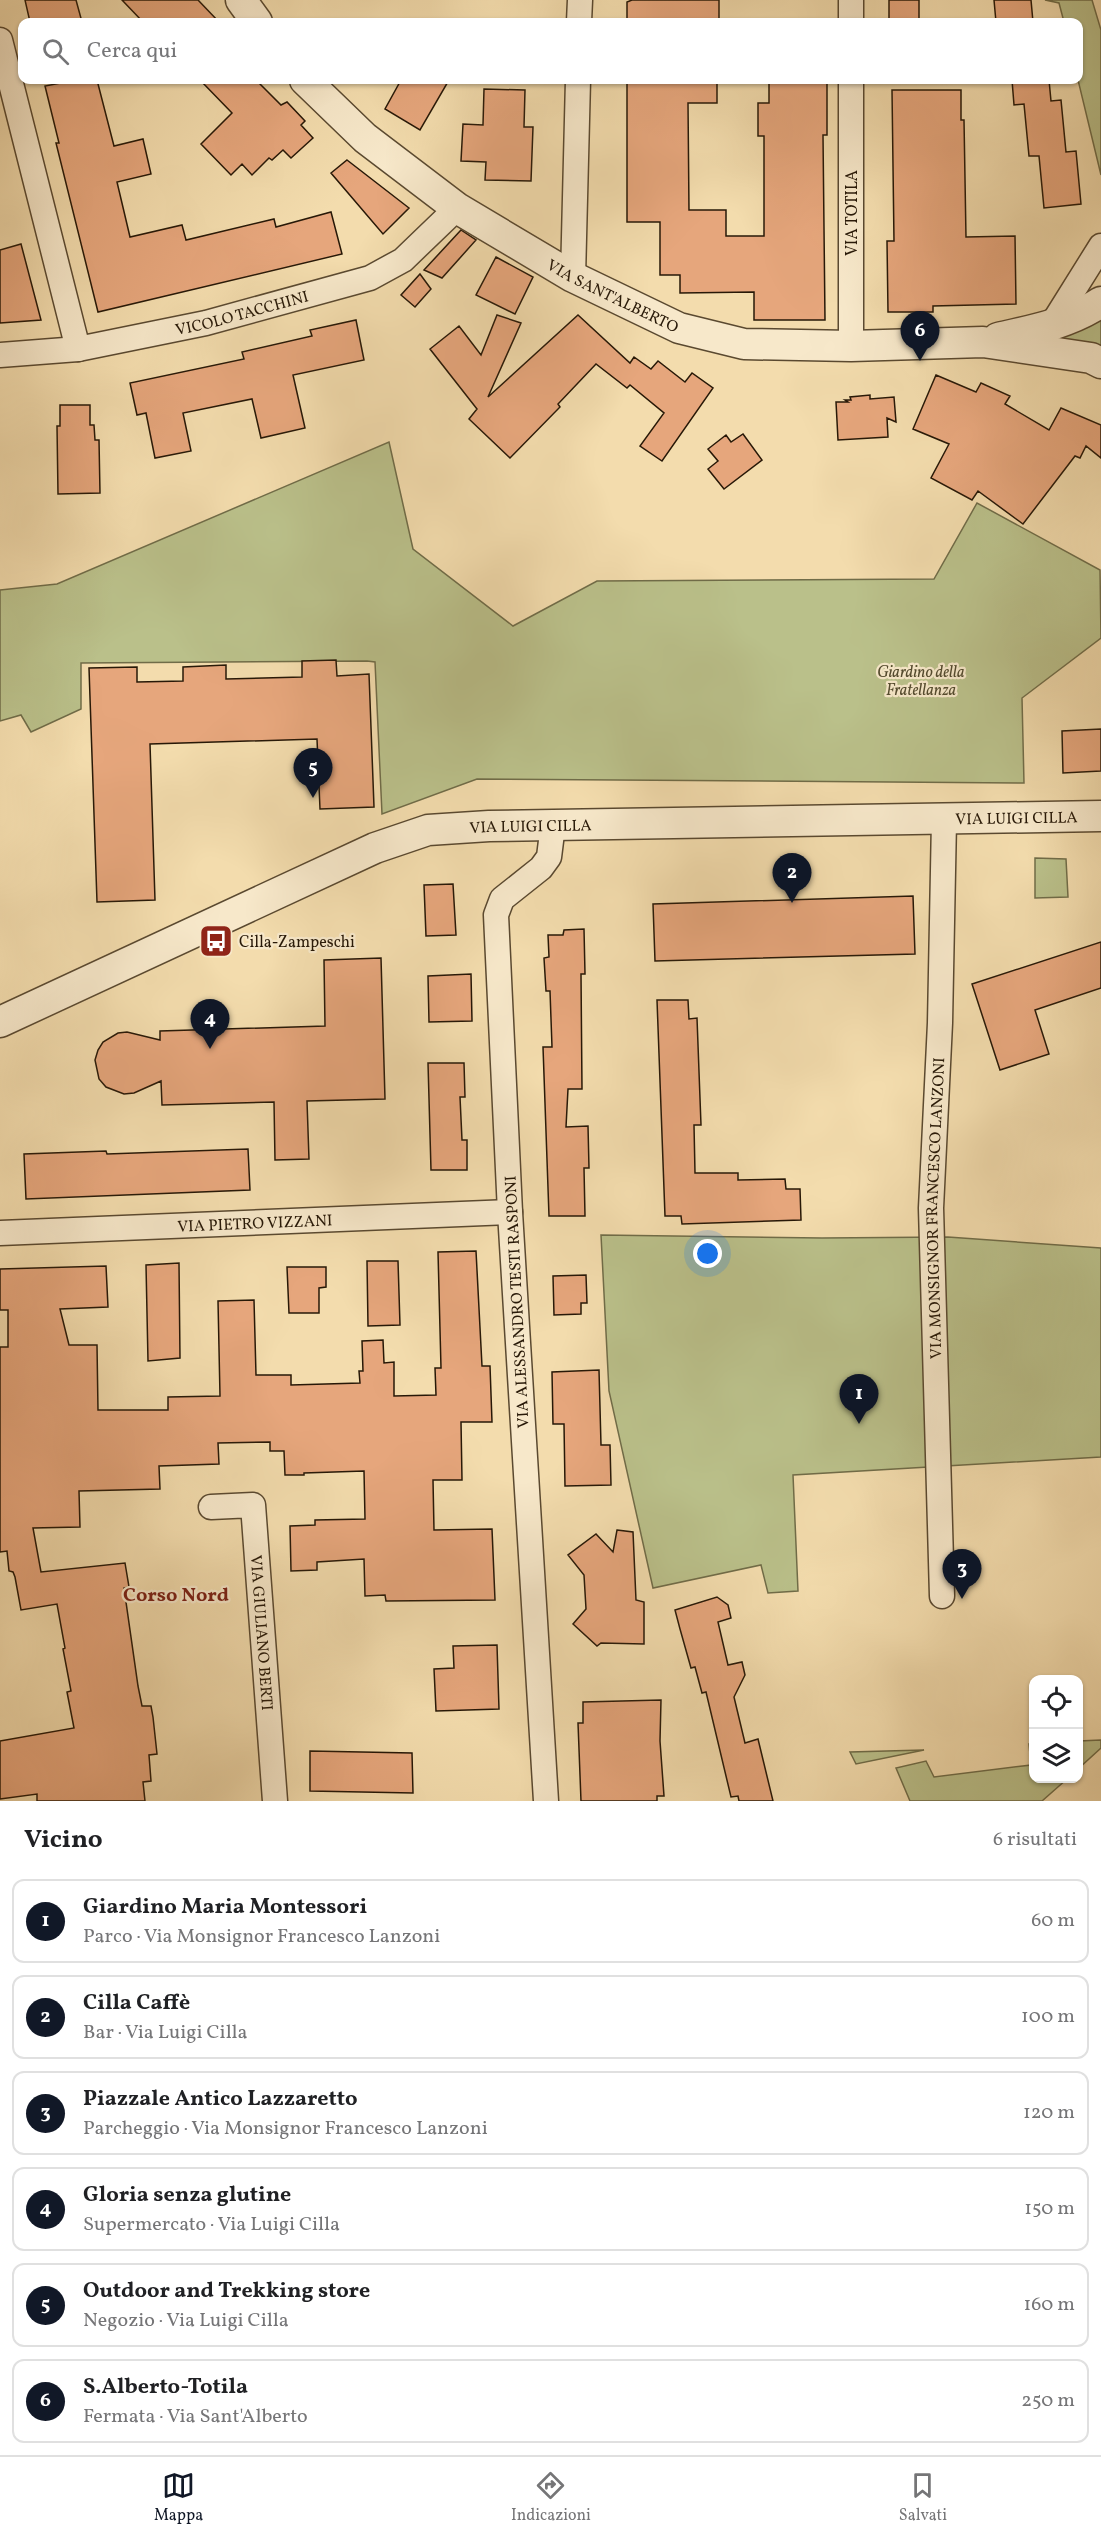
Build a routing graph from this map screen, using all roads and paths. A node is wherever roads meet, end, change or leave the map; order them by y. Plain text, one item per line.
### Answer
1 (241, 0) edge
2 (580, 0) edge
3 (851, 0) edge
4 (254, 18) edge
5 (579, 18) edge
6 (851, 18) edge
7 (0, 40) edge
8 (308, 84) edge
9 (578, 84) edge
10 (851, 84) edge
11 (457, 208) junction
12 (1101, 246) edge
13 (573, 277) junction
14 (1101, 302) edge
15 (1051, 326) junction
16 (983, 342) junction
17 (851, 346) junction
18 (78, 349) junction
19 (0, 355) edge
20 (1101, 363) edge
21 (1101, 816) edge
22 (944, 819) junction
23 (553, 825) junction
24 (0, 1022) edge
25 (510, 1212) junction
26 (0, 1233) edge
27 (211, 1507) dead end
28 (942, 1596) dead end
29 (275, 1801) edge
30 (546, 1801) edge

1 - 4 street
2 - 5 street
3 - 6 street
7 - 18 street
8 - 11 street, VIA SANT'ALBERTO
9 - 13 street
10 - 17 street, VIA TOTILA
11 - 13 street, VIA SANT'ALBERTO
11 - 18 street, VICOLO TACCHINI
12 - 15 street
13 - 17 street, VIA SANT'ALBERTO
14 - 15 street, VIA SANT'ALBERTO
15 - 16 street, VIA SANT'ALBERTO
16 - 17 street, VIA SANT'ALBERTO
16 - 20 street, VIA SANT'ALBERTO
18 - 19 street, VICOLO TACCHINI
21 - 22 street, VIA LUIGI CILLA
22 - 23 street, VIA LUIGI CILLA
22 - 28 street, VIA MONSIGNOR FRANCESCO LANZONI
23 - 24 street, VIA LUIGI CILLA
23 - 25 street, VIA ALESSANDRO TESTI RASPONI
25 - 26 street, VIA PIETRO VIZZANI
25 - 30 street, VIA ALESSANDRO TESTI RASPONI
27 - 29 street, VIA GIULIANO BERTI

